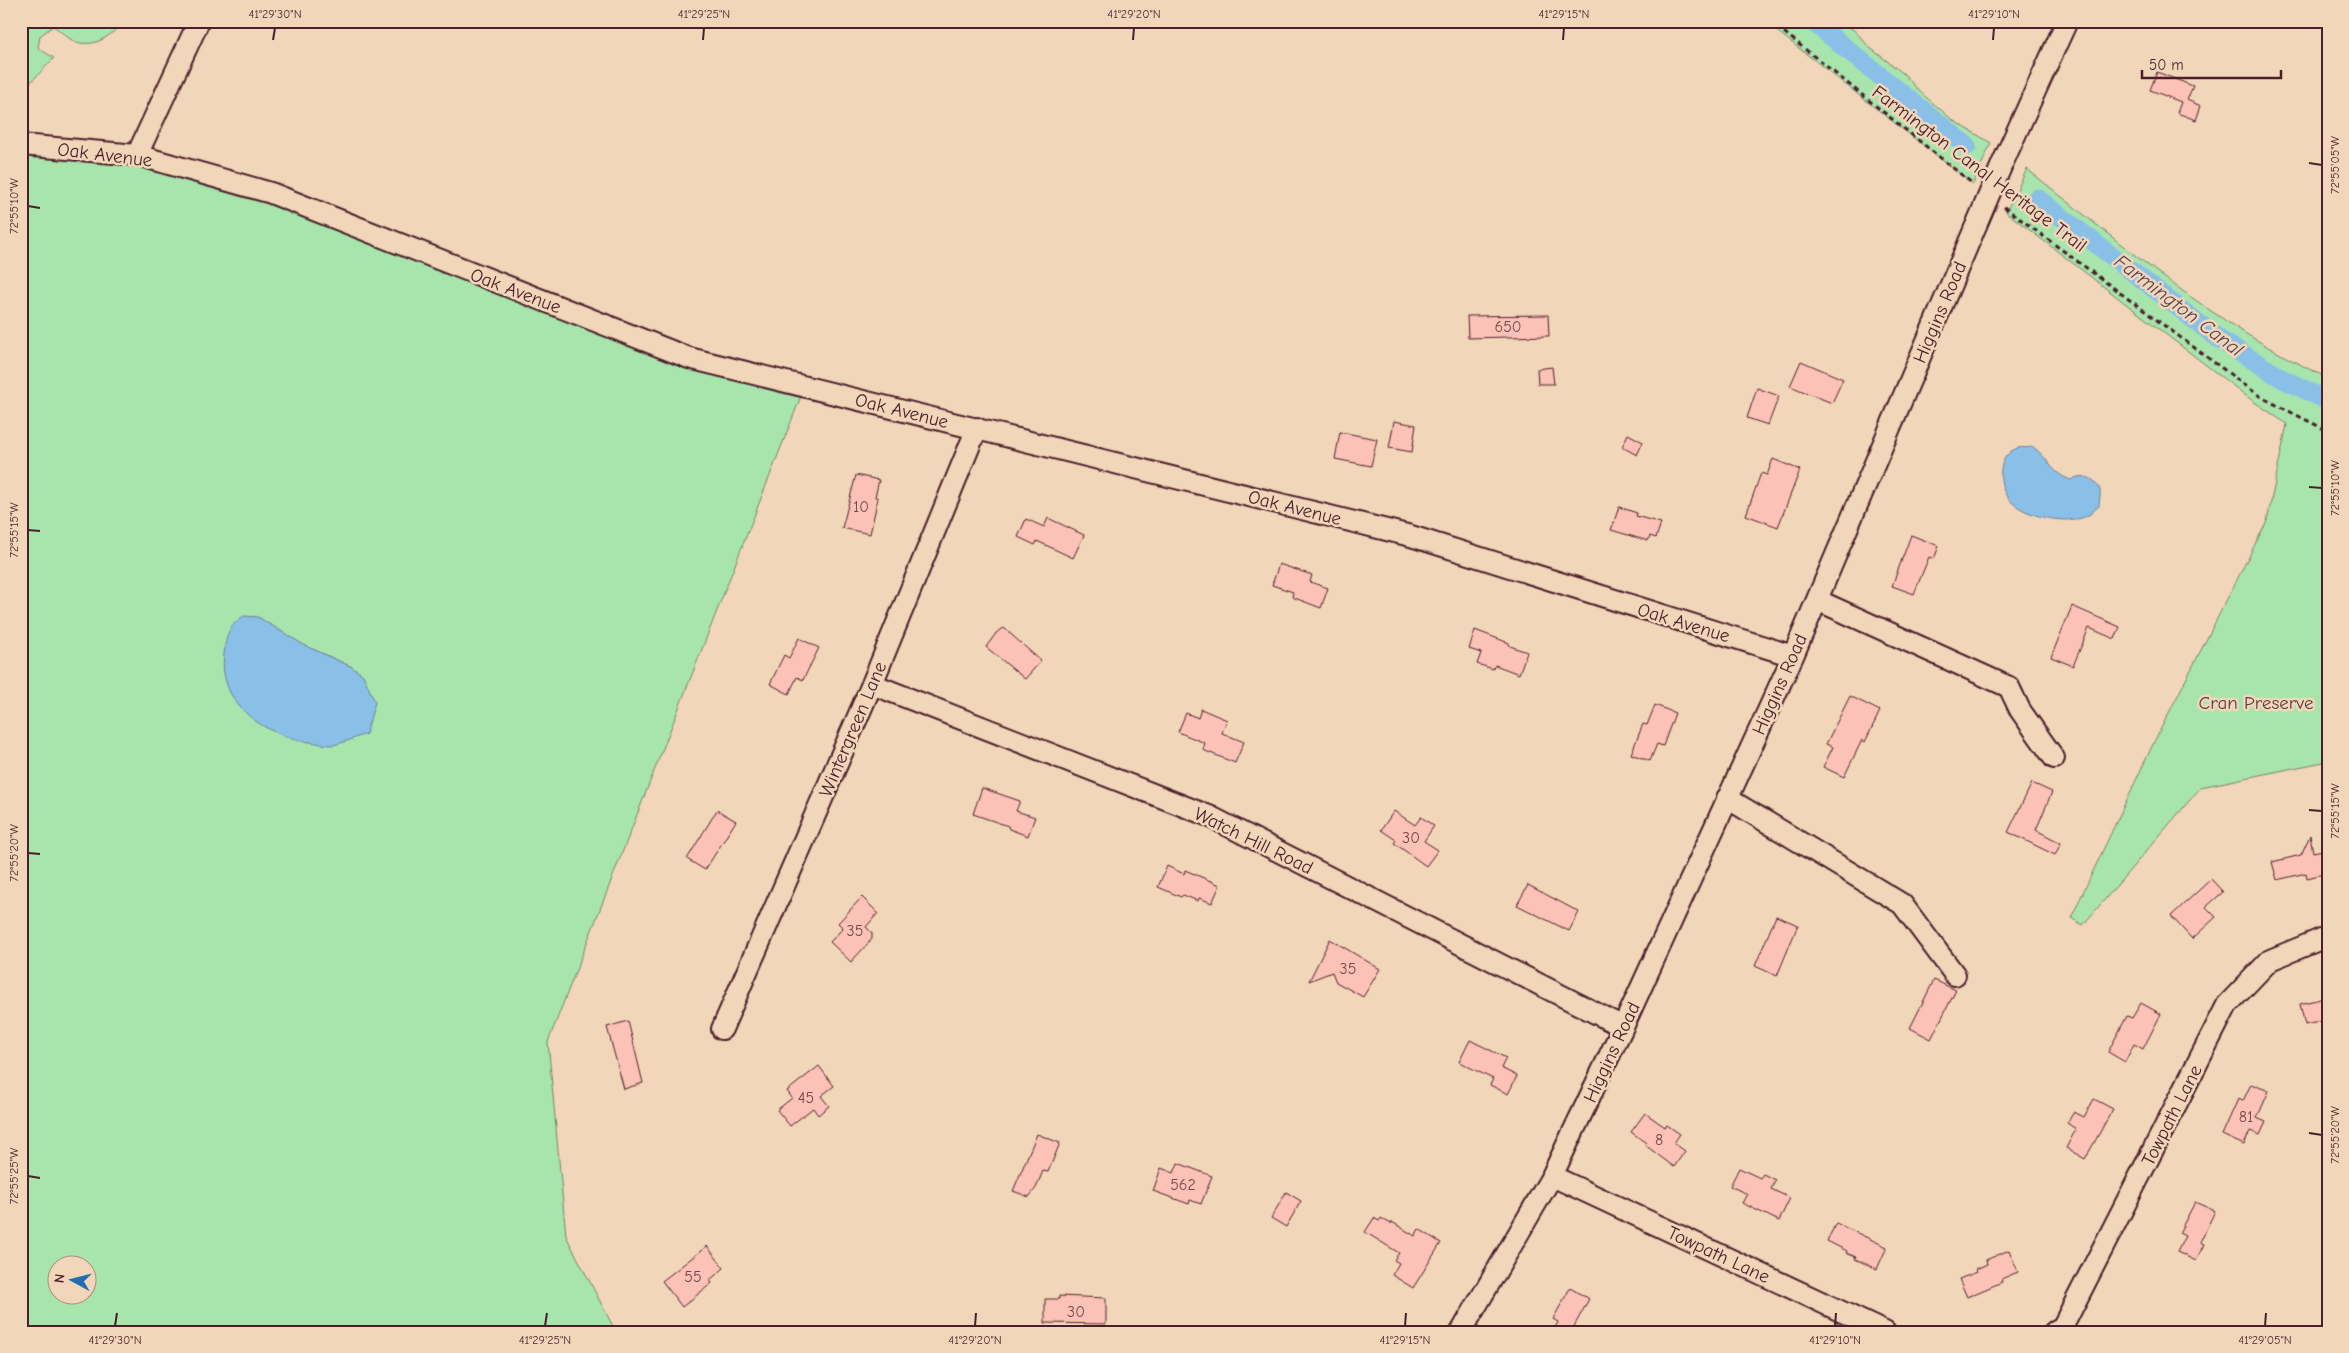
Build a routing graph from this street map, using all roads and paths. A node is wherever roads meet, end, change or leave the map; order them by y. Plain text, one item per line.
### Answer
1 (199, 21) edge
2 (1770, 21) edge
3 (2067, 21) edge
4 (21, 144) edge
5 (137, 155) junction
6 (1988, 196) junction
7 (977, 428) junction
8 (2328, 431) edge
9 (1817, 600) junction
10 (1792, 656) junction
11 (872, 684) junction
12 (2054, 758) dead end
13 (1728, 798) junction
14 (2328, 938) edge
15 (1955, 974) dead end
16 (1623, 1027) junction
17 (722, 1029) dead end
18 (1552, 1176) junction
19 (1461, 1332) edge
20 (1886, 1332) edge
21 (2054, 1332) edge

1 - 5 street
2 - 6 path, Farmington Canal Heritage Trail
3 - 6 street, Higgins Road
4 - 5 street, Oak Avenue
5 - 7 street, Oak Avenue
6 - 8 path, Farmington Canal Heritage Trail
6 - 9 street, Higgins Road
7 - 10 street, Oak Avenue
7 - 11 street, Wintergreen Lane
9 - 10 street, Higgins Road
9 - 12 street
10 - 13 street, Higgins Road
11 - 16 street, Watch Hill Road
11 - 17 street, Wintergreen Lane
13 - 15 street
13 - 16 street, Higgins Road
14 - 21 street, Towpath Lane
16 - 18 street, Higgins Road
18 - 19 street, Higgins Road
18 - 20 street, Towpath Lane

